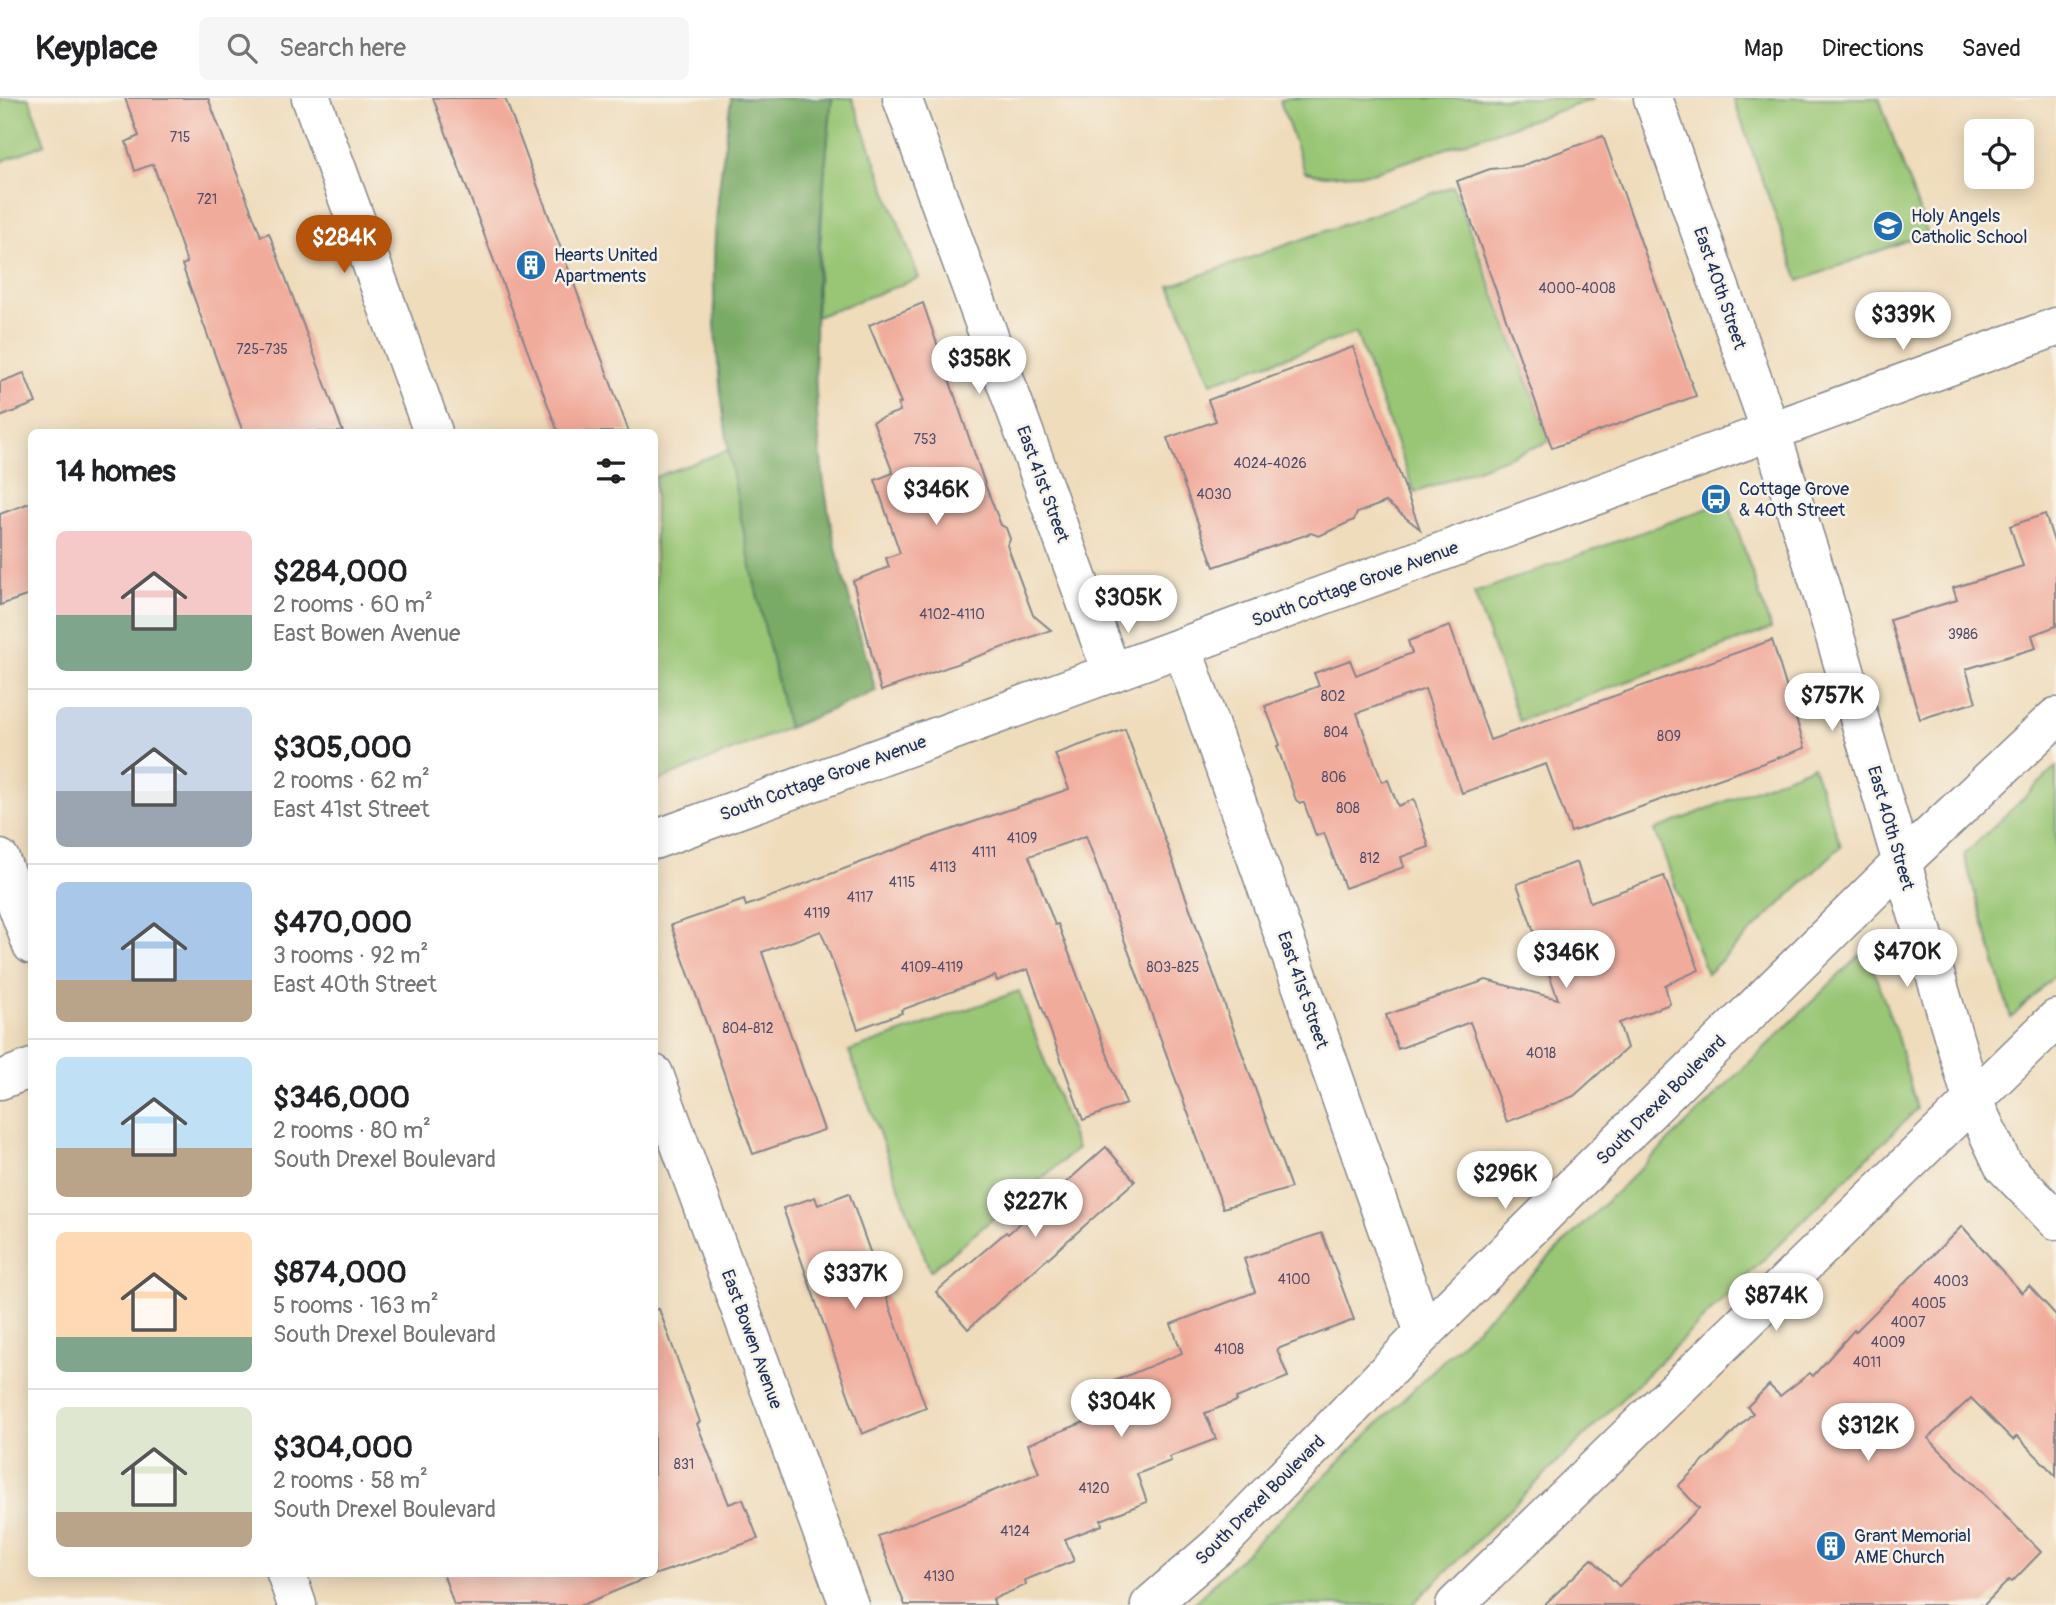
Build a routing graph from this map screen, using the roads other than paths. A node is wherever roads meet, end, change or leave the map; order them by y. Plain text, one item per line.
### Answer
1 (311, 98) edge
2 (902, 98) edge
3 (1653, 98) edge
4 (2056, 327) edge
5 (432, 429) edge
6 (1771, 432) junction
7 (1182, 647) junction
8 (1112, 673) junction
9 (2056, 717) edge
10 (658, 839) edge
11 (0, 859) edge
12 (1902, 862) junction
13 (28, 934) edge
14 (2056, 1018) edge
15 (28, 1070) edge
16 (0, 1080) edge
17 (658, 1085) edge
18 (1972, 1099) junction
19 (2056, 1220) edge
20 (1423, 1333) junction
21 (287, 1577) edge
22 (297, 1605) edge
23 (849, 1605) edge
24 (1150, 1605) edge
25 (1455, 1605) edge

1 - 5 street
2 - 8 street, East 41st Street
3 - 6 street, East 40th Street
4 - 6 street, South Cottage Grove Avenue
6 - 7 street, South Cottage Grove Avenue
6 - 12 street, East 40th Street
7 - 8 street, South Cottage Grove Avenue
7 - 20 street, East 41st Street
8 - 10 street, South Cottage Grove Avenue
9 - 12 street, South Drexel Boulevard
11 - 13 street
12 - 18 street, East 40th Street
12 - 20 street, South Drexel Boulevard
14 - 18 street
15 - 16 street
17 - 23 street, East Bowen Avenue
18 - 19 street, East 40th Street
18 - 25 street
20 - 24 street, South Drexel Boulevard
21 - 22 street

